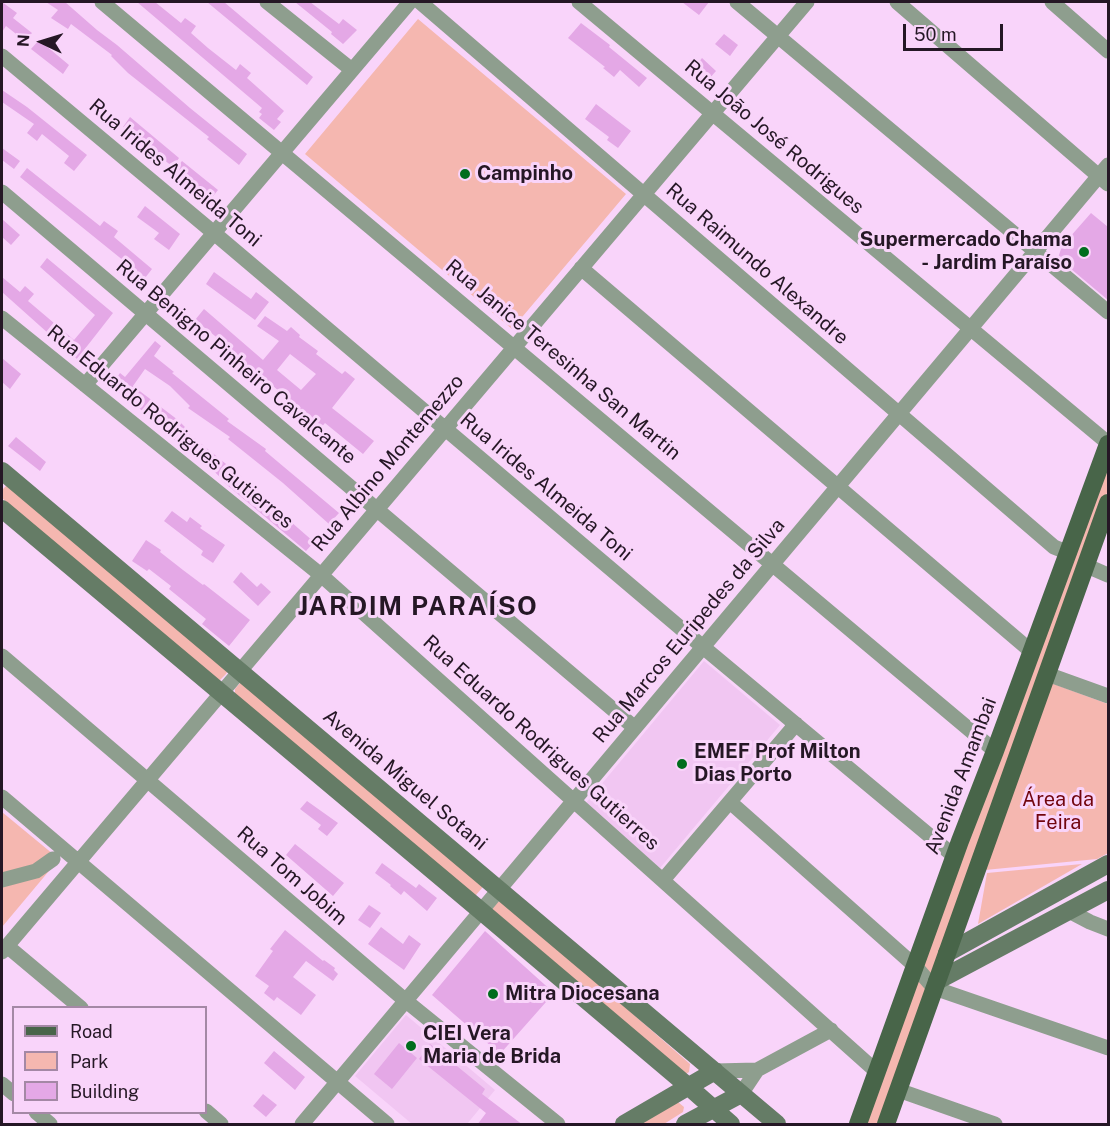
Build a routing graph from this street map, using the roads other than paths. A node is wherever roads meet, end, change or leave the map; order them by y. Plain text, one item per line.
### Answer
1 (102, 2) edge
2 (267, 2) edge
3 (410, 2) edge
4 (420, 2) edge
5 (579, 2) edge
6 (737, 2) edge
7 (807, 2) edge
8 (897, 2) edge
9 (1053, 2) edge
10 (778, 36) junction
11 (1108, 51) edge
12 (2, 56) edge
13 (352, 70) junction
14 (713, 113) junction
15 (283, 152) junction
16 (1105, 175) edge
17 (2, 192) edge
18 (644, 194) junction
19 (213, 233) junction
20 (1036, 251) junction
21 (581, 268) junction
22 (1108, 312) edge
23 (146, 313) junction
24 (2, 318) edge
25 (971, 328) junction
26 (514, 347) junction
27 (85, 385) junction
28 (899, 414) junction
29 (445, 429) junction
30 (1108, 443) edge
31 (2, 474) edge
32 (838, 487) junction
33 (1108, 504) edge
34 (2, 509) edge
35 (377, 509) junction
36 (1069, 553) junction
37 (773, 563) junction
38 (1087, 566) junction
39 (321, 575) junction
40 (1108, 575) edge
41 (703, 647) junction
42 (1032, 652) junction
43 (2, 656) edge
44 (240, 671) junction
45 (1047, 674) junction
46 (222, 692) junction
47 (1108, 696) edge
48 (796, 724) junction
49 (635, 728) junction
50 (995, 752) junction
51 (148, 780) junction
52 (2, 798) edge
53 (574, 801) junction
54 (730, 802) junction
55 (954, 856) junction
56 (53, 859) dead end
57 (78, 862) junction
58 (1108, 864) edge
59 (2, 880) edge
60 (663, 880) junction
61 (500, 889) junction
62 (1108, 890) edge
63 (481, 911) junction
64 (1069, 911) junction
65 (1108, 929) edge
66 (4, 949) edge
67 (953, 950) junction
68 (915, 966) junction
69 (965, 966) junction
70 (935, 985) junction
71 (406, 1001) junction
72 (78, 1006) edge
73 (831, 1030) junction
74 (1108, 1048) edge
75 (757, 1070) junction
76 (715, 1071) junction
77 (877, 1072) junction
78 (337, 1082) junction
79 (689, 1087) junction
80 (898, 1090) junction
81 (741, 1094) junction
82 (713, 1109) junction
83 (207, 1112) edge
84 (37, 1114) edge
85 (50, 1125) edge
86 (221, 1125) edge
87 (302, 1125) edge
88 (387, 1125) edge
89 (558, 1125) edge
90 (624, 1125) edge
91 (685, 1125) edge
92 (731, 1125) edge
93 (777, 1125) edge
94 (858, 1125) edge
95 (886, 1125) edge
96 (995, 1125) edge

1 - 15 street, Rua Janice Teresinha San Martin
2 - 13 street
3 - 13 street
4 - 18 street, Rua Raimundo Alexandre
5 - 14 street, Rua João José Rodrigues
6 - 10 street
7 - 10 street, Rua Albino Montemezzo
8 - 16 street
9 - 11 street
10 - 14 street, Rua Albino Montemezzo
10 - 20 street
12 - 19 street, Rua Irides Almeida Toni
13 - 15 street
14 - 18 street, Rua Albino Montemezzo
14 - 25 street, Rua João José Rodrigues
15 - 19 street
15 - 26 street, Rua Janice Teresinha San Martin
16 - 20 street, Rua Marcos Euripedes da Silva
17 - 23 street, Rua Benigno Pinheiro Cavalcante
18 - 21 street, Rua Albino Montemezzo
18 - 28 street, Rua Raimundo Alexandre
19 - 23 street
19 - 29 street, Rua Irides Almeida Toni
20 - 22 street
20 - 25 street, Rua Marcos Euripedes da Silva
21 - 26 street, Rua Albino Montemezzo
21 - 32 street
23 - 27 street
23 - 35 street, Rua Benigno Pinheiro Cavalcante
24 - 27 street, Rua Eduardo Rodrigues Gutierres
25 - 28 street, Rua Marcos Euripedes da Silva
25 - 30 street, Rua João José Rodrigues
26 - 29 street, Rua Albino Montemezzo
26 - 37 street, Rua Janice Teresinha San Martin
27 - 39 street, Rua Eduardo Rodrigues Gutierres
28 - 32 street, Rua Marcos Euripedes da Silva
28 - 36 street, Rua Raimundo Alexandre
29 - 35 street, Rua Albino Montemezzo
29 - 41 street, Rua Irides Almeida Toni
30 - 36 main road, Avenida Amambai
31 - 44 street, Avenida Miguel Sotani
32 - 37 street, Rua Marcos Euripedes da Silva
32 - 42 street
33 - 38 main road
34 - 46 street
35 - 39 street, Rua Albino Montemezzo
35 - 49 street, Rua Benigno Pinheiro Cavalcante
36 - 42 main road, Avenida Amambai
37 - 41 street, Rua Marcos Euripedes da Silva
37 - 50 street, Rua Janice Teresinha San Martin
38 - 40 street
38 - 45 main road
39 - 44 street, Rua Albino Montemezzo
39 - 53 street, Rua Eduardo Rodrigues Gutierres
41 - 48 street, Rua Irides Almeida Toni
41 - 49 street, Rua Marcos Euripedes da Silva
42 - 50 main road, Avenida Amambai
43 - 51 street, Rua Tom Jobim
44 - 46 street, Rua Albino Montemezzo
44 - 61 street, Avenida Miguel Sotani
45 - 47 street
45 - 67 main road
46 - 51 street, Rua Albino Montemezzo
46 - 63 street
48 - 54 street
48 - 55 street, Rua Irides Almeida Toni
49 - 53 street, Rua Marcos Euripedes da Silva
50 - 55 main road, Avenida Amambai
51 - 57 street, Rua Albino Montemezzo
51 - 71 street, Rua Tom Jobim
52 - 57 street
53 - 60 street, Rua Eduardo Rodrigues Gutierres
53 - 61 street, Rua Marcos Euripedes da Silva
54 - 60 street
54 - 68 street
55 - 68 main road, Avenida Amambai
56 - 59 street
57 - 66 street, Rua Albino Montemezzo
57 - 78 street
58 - 67 street
60 - 73 street, Rua Eduardo Rodrigues Gutierres
61 - 63 street, Rua Marcos Euripedes da Silva
61 - 76 street, Avenida Miguel Sotani
62 - 64 street
63 - 71 street, Rua Marcos Euripedes da Silva
63 - 79 street
64 - 65 street
64 - 69 street
66 - 72 street
67 - 69 street
67 - 70 main road
68 - 70 street
68 - 77 main road, Avenida Amambai
69 - 70 street
70 - 74 street
70 - 80 main road
71 - 78 street, Rua Marcos Euripedes da Silva
71 - 89 street, Rua Tom Jobim
73 - 75 street
73 - 77 street, Rua Eduardo Rodrigues Gutierres
75 - 76 street
75 - 81 street
76 - 79 street
76 - 81 street, Avenida Miguel Sotani
77 - 94 main road, Avenida Amambai
78 - 87 street, Rua Marcos Euripedes da Silva
78 - 88 street
79 - 82 street
79 - 90 street
80 - 95 main road
80 - 96 street
81 - 82 street
81 - 93 street, Avenida Miguel Sotani
82 - 91 street
82 - 92 street
83 - 86 street
84 - 85 street

